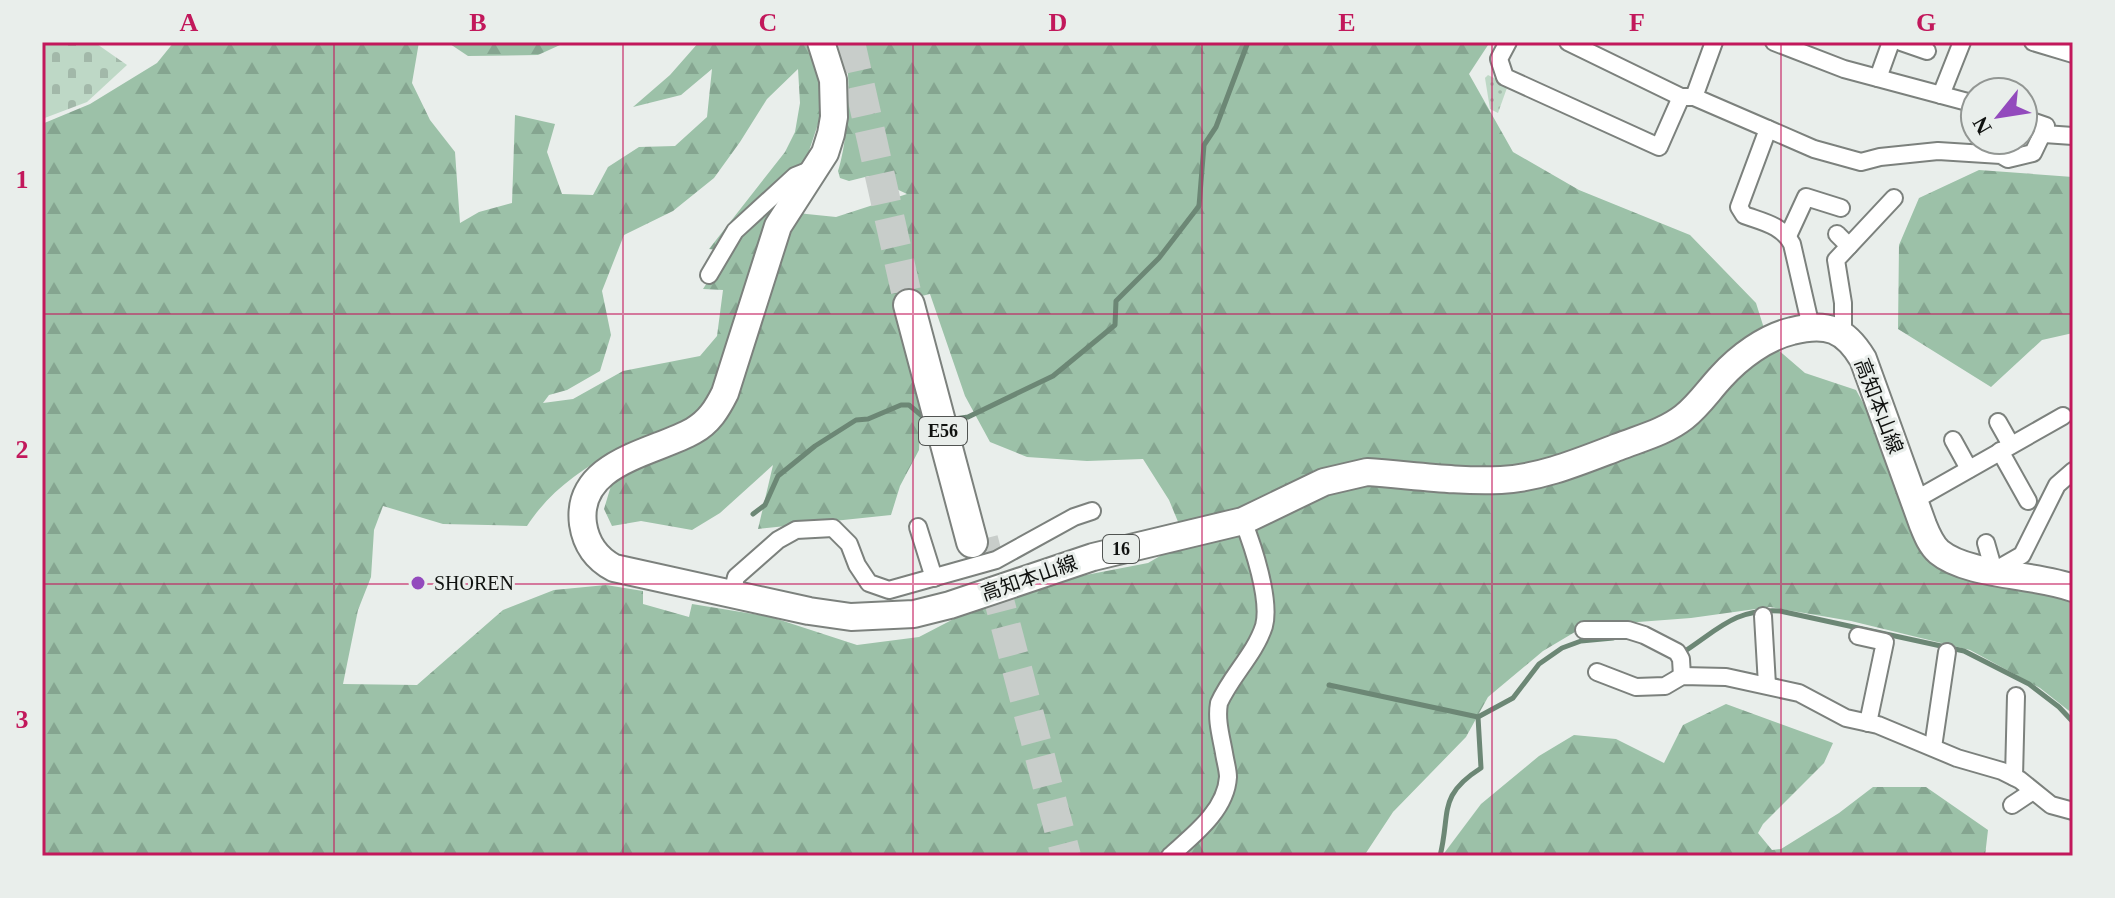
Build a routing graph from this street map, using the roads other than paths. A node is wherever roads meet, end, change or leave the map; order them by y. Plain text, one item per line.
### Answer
1 (821, 42) edge
2 (1508, 42) edge
3 (1568, 42) edge
4 (1714, 42) edge
5 (1774, 42) edge
6 (1891, 42) edge
7 (1901, 42) edge
8 (1962, 42) edge
9 (2033, 42) edge
10 (1927, 51) dead end
11 (2073, 54) edge
12 (1878, 78) junction
13 (1941, 95) junction
14 (1688, 97) junction
15 (1959, 100) edge
16 (2039, 122) edge
17 (1768, 129) junction
18 (2044, 134) junction
19 (2073, 136) edge
20 (816, 167) junction
21 (1894, 198) dead end
22 (1841, 208) dead end
23 (1788, 236) junction
24 (709, 275) dead end
25 (920, 318) tunnel mouth
26 (1811, 327) junction
27 (1843, 333) junction
28 (2063, 416) dead end
29 (1998, 422) dead end
30 (1953, 440) dead end
31 (2006, 448) junction
32 (1969, 469) junction
33 (2073, 471) edge
34 (1915, 500) junction
35 (2028, 501) dead end
36 (1092, 511) dead end
37 (1243, 521) junction
38 (918, 527) dead end
39 (976, 534) tunnel mouth
40 (1986, 543) dead end
41 (1994, 571) junction
42 (934, 578) junction
43 (2073, 588) edge
44 (732, 594) junction
45 (1763, 616) dead end
46 (1584, 630) dead end
47 (1858, 636) dead end
48 (1947, 652) dead end
49 (1680, 662) junction
50 (1597, 672) dead end
51 (1767, 685) junction
52 (2016, 696) dead end
53 (1868, 723) junction
54 (1933, 747) junction
55 (2014, 777) junction
56 (2033, 791) junction
57 (2012, 805) dead end
58 (2073, 811) edge
59 (1170, 856) edge

1 - 20 main road, 高知本山線 / 16
2 - 14 street
3 - 14 street
4 - 14 street
5 - 12 street
6 - 12 street
7 - 10 street
8 - 13 street
9 - 11 street
12 - 13 street
13 - 15 street
14 - 17 street
16 - 18 street
17 - 18 street
17 - 23 street
18 - 19 street
20 - 24 street
20 - 44 main road, 高知本山線 / 16
21 - 27 street
22 - 23 street
23 - 26 street
25 - 39 highway, E56
26 - 27 main road, 高知本山線 / 16
26 - 37 main road, 高知本山線 / 16
27 - 34 main road, 高知本山線
28 - 31 street
29 - 31 street
30 - 32 street
31 - 32 street
31 - 35 street
32 - 34 street
33 - 41 street
34 - 41 main road, 高知本山線
36 - 42 street
37 - 44 main road, 高知本山線 / 16
37 - 59 street
38 - 42 street
40 - 41 street
41 - 43 main road, 高知本山線
42 - 44 street
45 - 51 street
46 - 49 street
47 - 53 street
48 - 54 street
49 - 50 street
49 - 51 street
51 - 53 street
52 - 55 street
53 - 54 street
54 - 55 street
55 - 56 street
56 - 57 street
56 - 58 street

